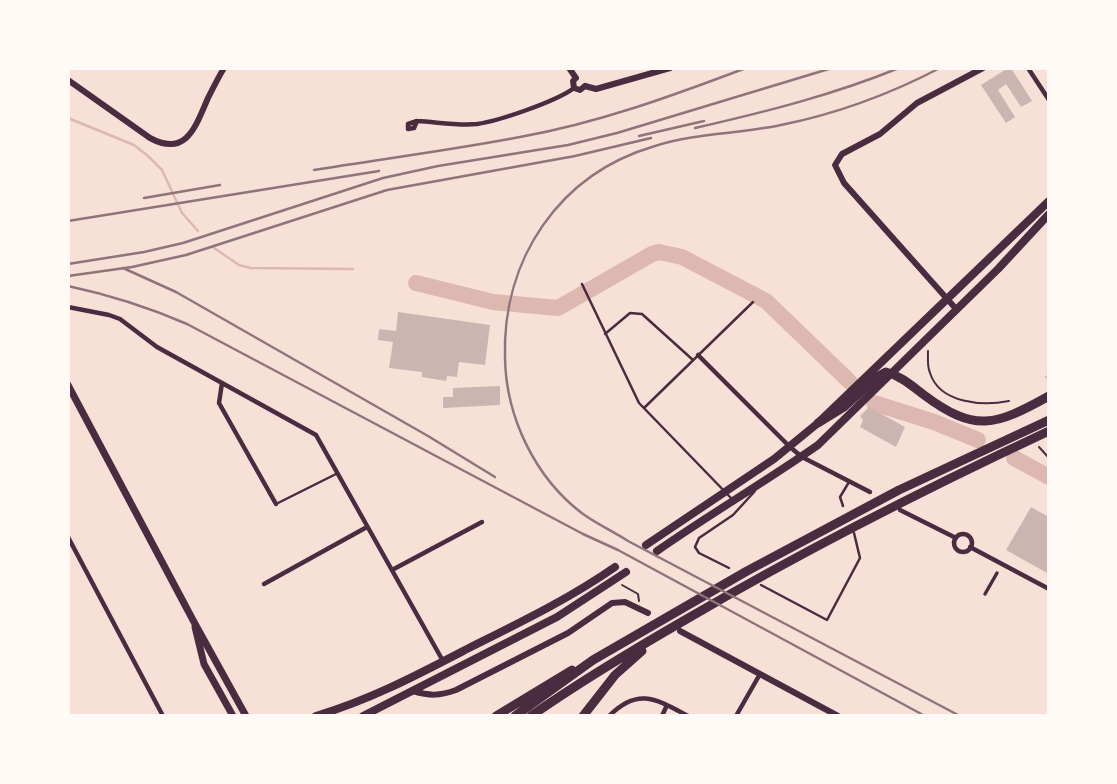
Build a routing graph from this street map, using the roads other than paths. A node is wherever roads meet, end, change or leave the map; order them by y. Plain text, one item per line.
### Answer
1 (224, 68) edge
2 (569, 68) edge
3 (670, 68) edge
4 (983, 68) edge
5 (1028, 68) edge
6 (576, 78) junction
7 (68, 80) edge
8 (585, 86) junction
9 (574, 88) junction
10 (1049, 100) edge
11 (417, 121) dead end
12 (1049, 201) edge
13 (1045, 217) edge
14 (582, 285) dead end
15 (948, 300) junction
16 (752, 302) dead end
17 (68, 307) edge
18 (957, 310) junction
19 (605, 334) junction
20 (695, 358) junction
21 (890, 373) junction
22 (222, 383) junction
23 (68, 385) edge
24 (1048, 397) edge
25 (644, 408) junction
26 (1049, 419) edge
27 (818, 423) junction
28 (1049, 431) edge
29 (790, 447) junction
30 (802, 457) junction
31 (338, 473) junction
32 (849, 482) junction
33 (761, 483) junction
34 (870, 492) dead end
35 (724, 493) junction
36 (734, 500) junction
37 (276, 504) joint
38 (843, 506) dead end
39 (900, 510) dead end
40 (482, 522) dead end
41 (368, 527) junction
42 (854, 533) dead end
43 (68, 537) edge
44 (956, 538) junction
45 (646, 545) dead end
46 (971, 547) junction
47 (657, 551) dead end
48 (615, 567) dead end
49 (729, 568) dead end
50 (392, 570) junction
51 (626, 572) dead end
52 (996, 573) dead end
53 (264, 584) dead end
54 (761, 584) dead end
55 (1049, 589) edge
56 (985, 594) dead end
57 (648, 613) dead end
58 (194, 622) junction
59 (678, 627) junction
60 (656, 638) junction
61 (593, 660) junction
62 (443, 662) junction
63 (760, 674) junction
64 (413, 691) junction
65 (667, 705) junction
66 (163, 716) edge
67 (233, 716) edge
68 (246, 716) edge
69 (316, 716) edge
70 (363, 716) edge
71 (496, 716) edge
72 (514, 716) edge
73 (531, 716) edge
74 (583, 716) edge
75 (609, 716) edge
76 (662, 716) edge
77 (688, 716) edge
78 (736, 716) edge
79 (838, 716) edge

1 - 7 street
2 - 6 street
3 - 8 street
4 - 15 street
5 - 10 street
6 - 8 street
6 - 9 street
8 - 9 street
9 - 11 street
12 - 13 highway
13 - 15 highway
13 - 18 highway
14 - 19 lane
15 - 18 street
15 - 27 highway
16 - 20 lane
17 - 22 street
18 - 21 highway
19 - 20 lane
19 - 25 lane
20 - 25 lane
20 - 29 street
21 - 24 highway
21 - 27 highway
21 - 30 highway
22 - 31 street
22 - 37 street
23 - 58 main road
25 - 35 lane
26 - 61 highway
27 - 29 highway
28 - 59 highway
29 - 30 street
29 - 35 highway
30 - 32 street
30 - 33 highway
31 - 37 lane
31 - 41 street
32 - 34 street
32 - 38 lane
33 - 36 highway
33 - 49 lane
35 - 36 lane
35 - 45 highway
36 - 47 highway
39 - 44 street
40 - 50 street
41 - 50 street
41 - 53 street
42 - 54 lane
43 - 66 street
44 - 46 street
44 - 46 street
46 - 55 street
48 - 62 highway
50 - 62 street
51 - 64 highway
52 - 56 street
57 - 64 street
58 - 67 main road
58 - 68 main road
59 - 60 highway
59 - 63 street
60 - 73 highway
60 - 74 highway
61 - 71 highway
61 - 72 highway
62 - 69 highway
63 - 78 street
63 - 79 street
64 - 70 highway
65 - 75 street
65 - 76 street
65 - 77 street

